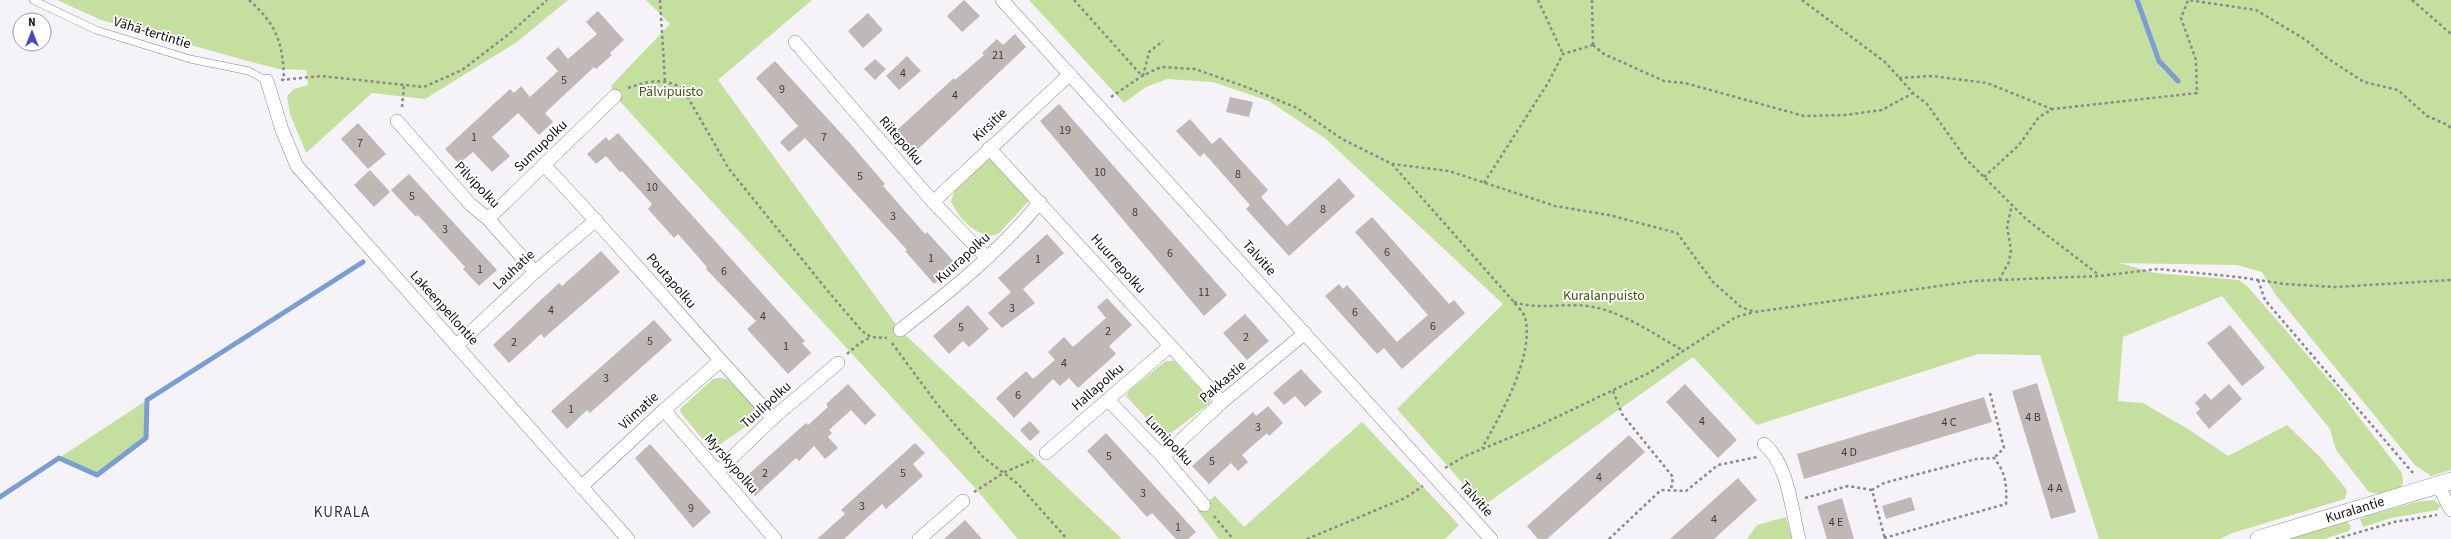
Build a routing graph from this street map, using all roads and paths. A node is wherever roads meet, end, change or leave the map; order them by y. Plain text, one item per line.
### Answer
1 (34, 0) edge
2 (250, 0) edge
3 (547, 0) edge
4 (660, 0) edge
5 (1002, 0) edge
6 (1074, 0) edge
7 (1538, 0) edge
8 (1592, 0) edge
9 (1802, 0) edge
10 (2412, 0) edge
11 (2451, 34) edge
12 (1163, 41) dead end
13 (795, 42) dead end
14 (1593, 45) junction
15 (1563, 54) junction
16 (1070, 74) junction
17 (1142, 76) junction
18 (1899, 78) junction
19 (284, 80) junction
20 (267, 81) junction
21 (665, 81) junction
22 (404, 85) junction
23 (1914, 94) junction
24 (615, 96) joint
25 (1099, 106) junction
26 (2053, 109) junction
27 (397, 120) joint
28 (2451, 129) edge
29 (989, 148) junction
30 (1392, 164) junction
31 (544, 166) junction
32 (1984, 177) junction
33 (1484, 183) junction
34 (933, 202) junction
35 (1040, 202) junction
36 (2012, 205) junction
37 (488, 220) junction
38 (596, 220) junction
39 (986, 257) junction
40 (535, 272) junction
41 (2099, 276) junction
42 (1999, 280) junction
43 (2258, 280) junction
44 (2451, 280) edge
45 (1514, 302) junction
46 (1754, 312) junction
47 (900, 330) dead end
48 (1305, 332) junction
49 (871, 337) junction
50 (456, 346) junction
51 (1170, 346) junction
52 (1685, 351) junction
53 (720, 361) junction
54 (838, 363) joint
55 (1613, 391) junction
56 (1990, 393) dead end
57 (1108, 400) junction
58 (1222, 402) junction
59 (664, 410) junction
60 (773, 418) junction
61 (1764, 444) dead end
62 (1482, 449) junction
63 (1046, 452) joint
64 (1774, 453) junction
65 (1163, 457) junction
66 (1994, 458) junction
67 (717, 472) junction
68 (1005, 472) junction
69 (1434, 476) junction
70 (2445, 483) edge
71 (581, 487) junction
72 (1671, 490) junction
73 (1872, 490) junction
74 (963, 501) joint
75 (1790, 502) junction
76 (1204, 505) joint
77 (2447, 512) edge
78 (1884, 538) edge
79 (628, 539) edge
80 (775, 539) edge
81 (920, 539) edge
82 (1067, 539) edge
83 (1233, 539) edge
84 (1307, 539) edge
85 (1491, 539) edge
86 (1609, 539) edge
87 (1799, 539) edge
88 (2259, 539) edge
89 (2336, 539) edge

1 - 20 lane, Vähä-tertintie
2 - 19 path
3 - 22 path
4 - 21 path
5 - 16 street, Talvitie
6 - 17 path
7 - 15 path
8 - 14 path
9 - 18 path
10 - 11 path
12 - 17 path
13 - 34 street, Riitepolku
14 - 15 path
14 - 23 path
15 - 33 path
16 - 25 street, Talvitie
16 - 29 street, Kirsitie
17 - 25 path
17 - 30 path
18 - 23 path
18 - 26 path
19 - 20 path
19 - 22 path
20 - 50 street, Lakeenpellontie
21 - 24 path
21 - 49 path
22 - 27 path
23 - 32 path
24 - 31 street, Sumupolku
25 - 48 street, Talvitie
26 - 28 path
26 - 32 path
27 - 37 street, Pilvipolku
29 - 34 street, Kirsitie
29 - 35 street, Huurrepolku
30 - 33 path
30 - 45 path
31 - 37 street, Sumupolku
31 - 38 street, Poutapolku
32 - 36 path
33 - 46 path
34 - 39 street, Riitepolku
35 - 39 street, Kuurapolku
35 - 51 street, Huurrepolku
36 - 41 path
36 - 42 path
37 - 40 street, Pilvipolku
38 - 40 street, Lauhatie
38 - 53 street, Poutapolku
39 - 47 street, Kuurapolku
40 - 50 street, Lauhatie
41 - 42 path
41 - 43 path
42 - 46 path
43 - 44 path
43 - 70 path
45 - 52 path
45 - 62 path
46 - 52 path
48 - 58 street, Pakkastie
48 - 69 street, Talvitie
49 - 54 path
49 - 68 path
50 - 71 street, Lakeenpellontie
51 - 57 street, Hallapolku
51 - 58 street, Huurrepolku
52 - 55 path
53 - 59 street, Viimatie
53 - 60 street, Poutapolku
54 - 60 street, Tuulipolku
55 - 62 path
55 - 72 path
56 - 66 path
57 - 63 street, Hallapolku
57 - 65 street, Lumipolku
58 - 65 street, Pakkastie
59 - 67 street, Myrskypolku
59 - 71 street, Viimatie
60 - 67 street, Tuulipolku
61 - 64 street
62 - 69 path
63 - 68 path
64 - 72 path
64 - 75 street
65 - 76 street, Lumipolku
66 - 73 path
66 - 78 path
67 - 80 street, Myrskypolku
68 - 74 path
68 - 82 path
69 - 84 path
69 - 85 street, Talvitie
70 - 77 street
70 - 88 street, Kuralantie
71 - 79 street, Lakeenpellontie
72 - 86 path
73 - 75 path
73 - 78 path
74 - 81 street
75 - 87 street
76 - 83 path
77 - 89 path

